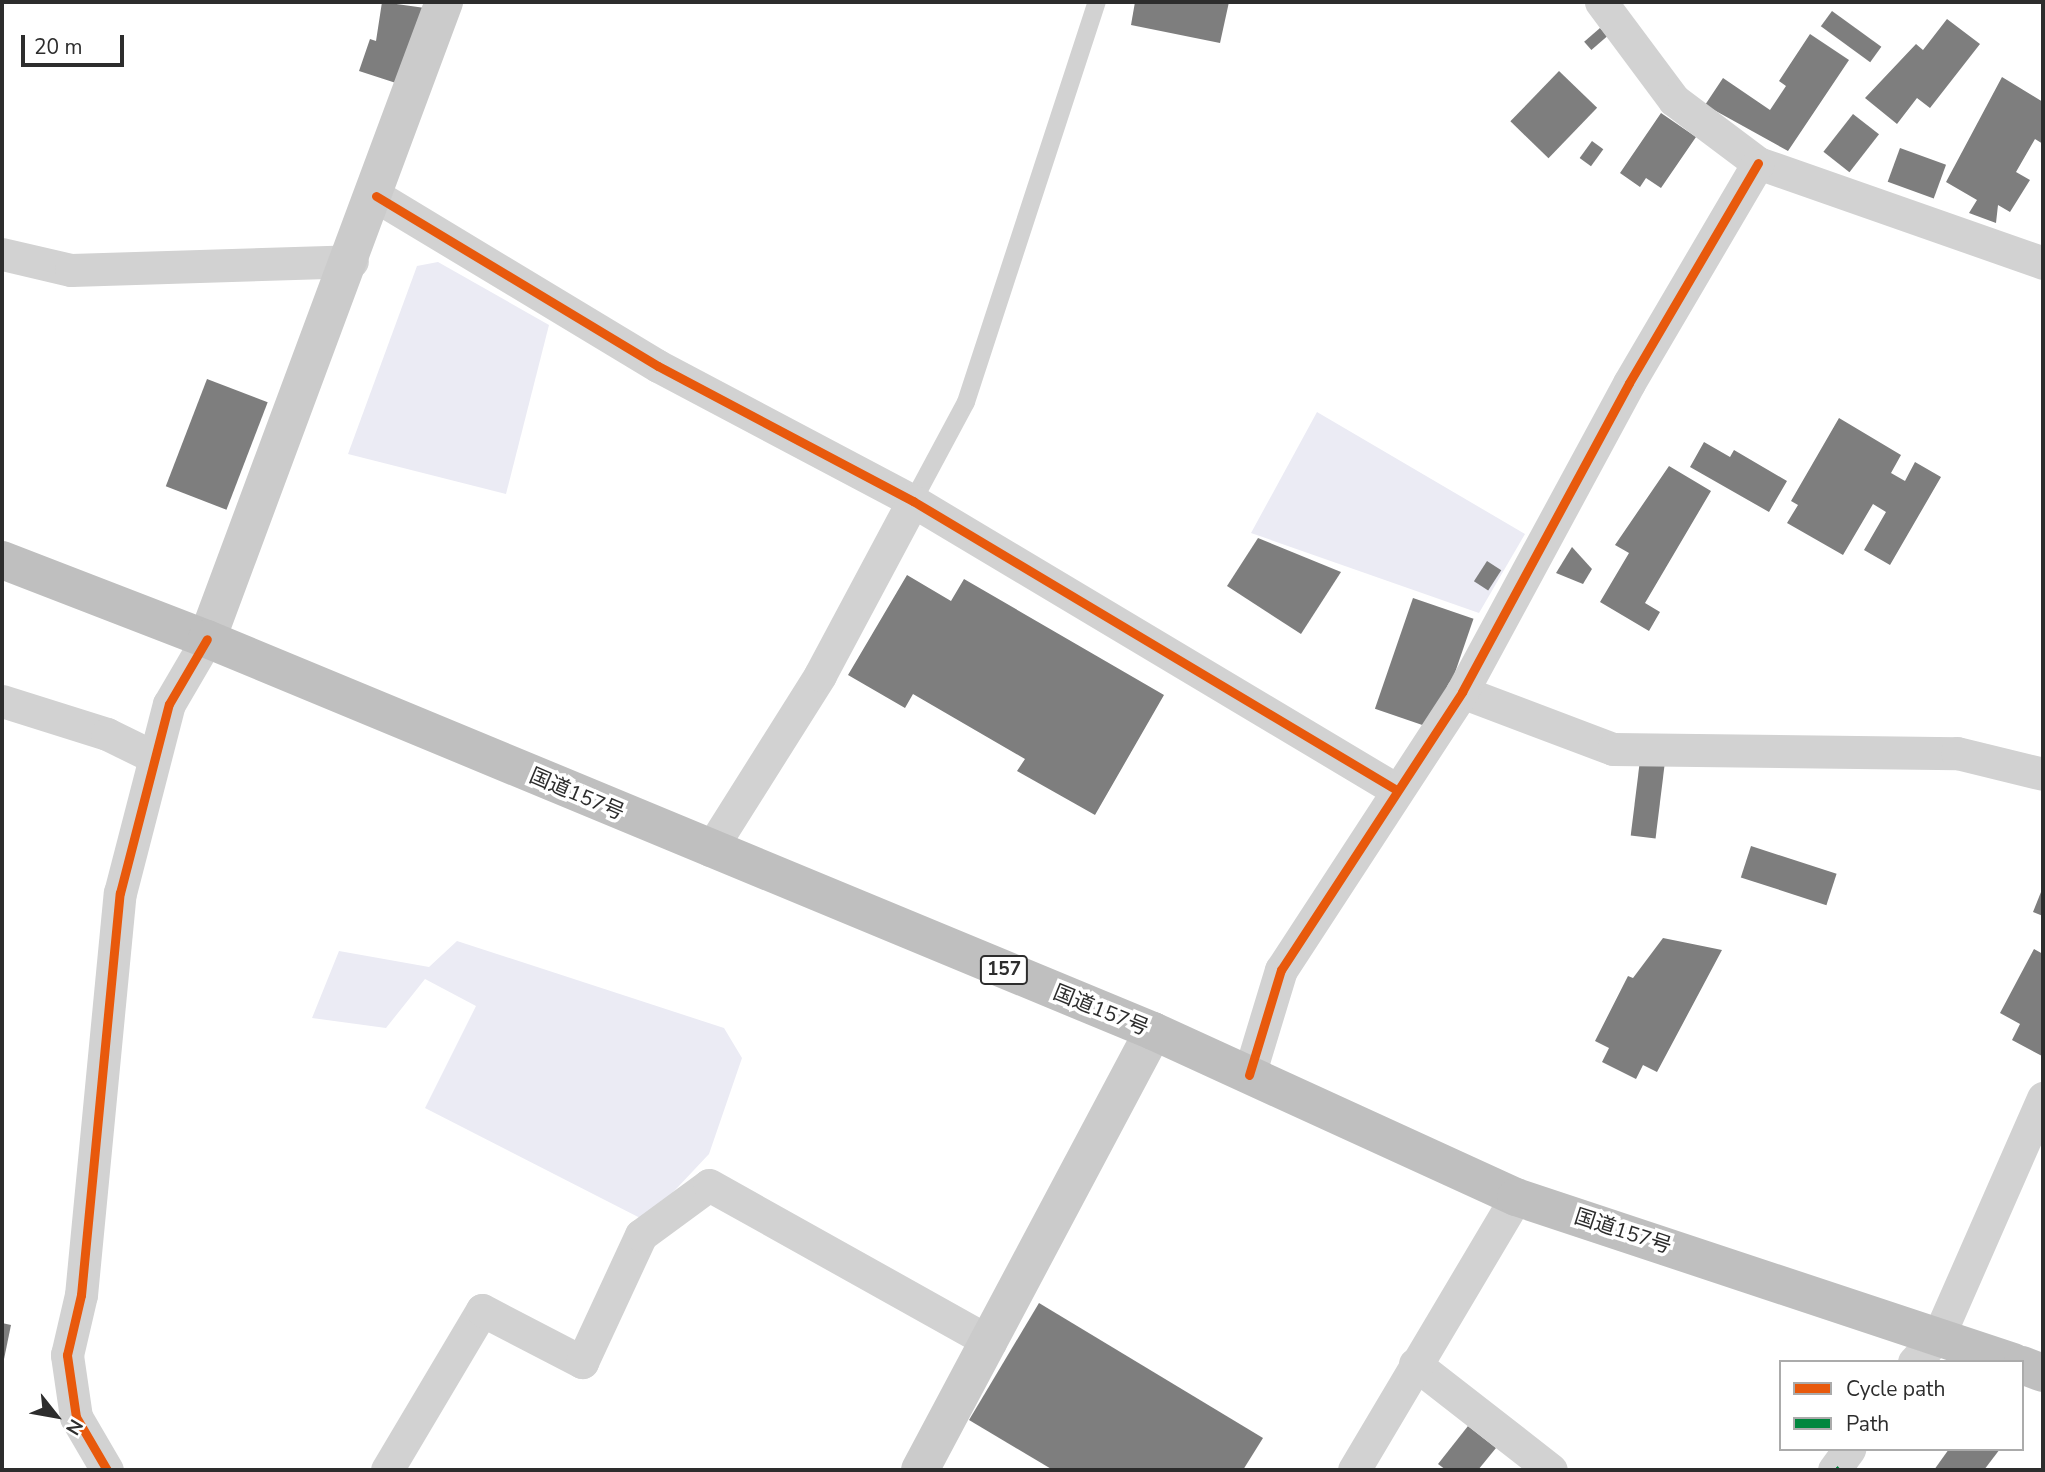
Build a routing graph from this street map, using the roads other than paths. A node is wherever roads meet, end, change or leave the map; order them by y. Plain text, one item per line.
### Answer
1 (444, 2) edge
2 (1097, 2) edge
3 (1601, 2) edge
4 (1758, 163) junction
5 (376, 196) junction
6 (2, 254) edge
7 (352, 261) junction
8 (2043, 263) edge
9 (913, 501) junction
10 (2, 560) edge
11 (207, 639) junction
12 (1462, 692) junction
13 (2, 701) edge
14 (152, 756) junction
15 (2043, 774) edge
16 (1395, 789) junction
17 (710, 850) junction
18 (1153, 1031) junction
19 (1249, 1075) junction
20 (2043, 1098) edge
21 (1516, 1196) junction
22 (990, 1342) junction
23 (1927, 1348) edge
24 (2001, 1360) edge
25 (1415, 1364) junction
26 (2024, 1366) edge
27 (2043, 1373) edge
28 (1848, 1451) edge
29 (107, 1470) edge
30 (387, 1470) edge
31 (920, 1470) edge
32 (1354, 1470) edge
33 (1550, 1470) edge
34 (1834, 1470) edge

1 - 5 main road
2 - 9 lane
3 - 4 street
4 - 8 street
4 - 12 street
5 - 7 main road
5 - 9 street
6 - 7 street
7 - 11 main road
9 - 16 street
9 - 17 street
10 - 11 highway, 国道157号 / 157
11 - 14 street
11 - 17 highway, 国道157号 / 157
12 - 15 street
12 - 16 street
13 - 14 street
14 - 29 street
16 - 19 street
17 - 18 highway, 国道157号 / 157
18 - 19 highway, 国道157号 / 157
18 - 22 main road
19 - 21 highway, 国道157号 / 157
20 - 23 street
21 - 23 highway, 国道157号 / 157
21 - 25 street
22 - 30 street
22 - 31 main road
23 - 24 highway, 国道157号 / 157
25 - 32 street
25 - 33 street
26 - 27 highway
28 - 34 street

